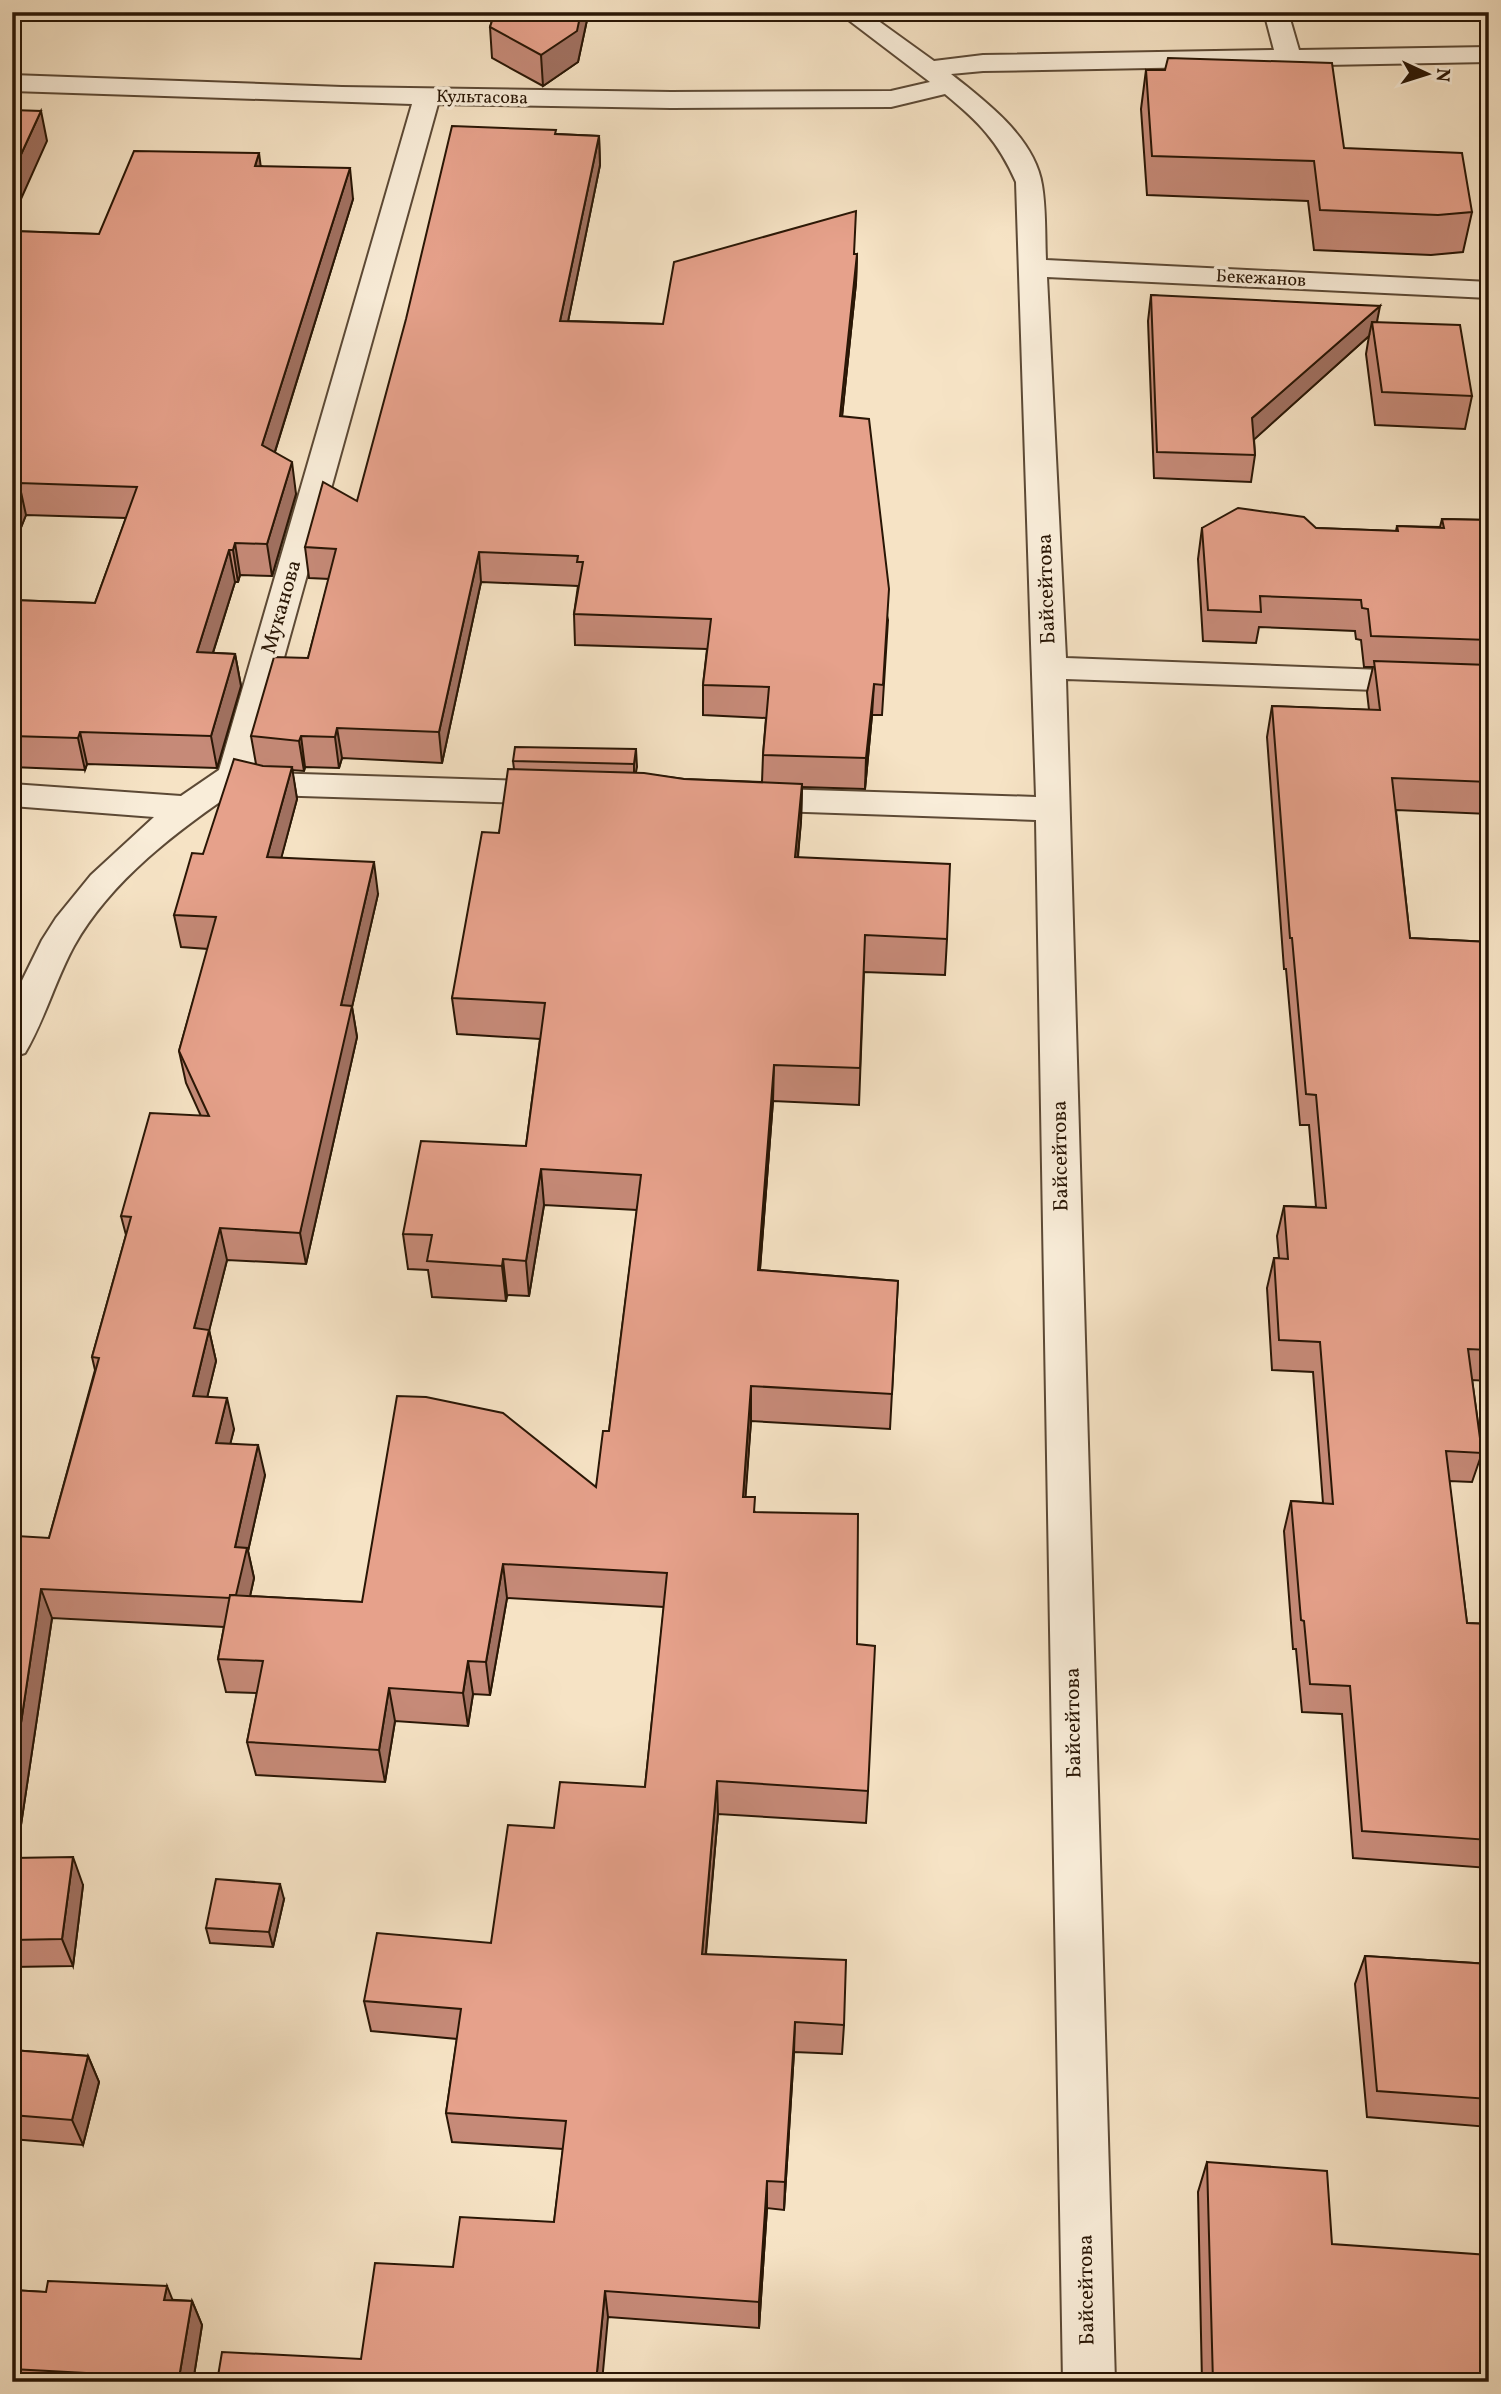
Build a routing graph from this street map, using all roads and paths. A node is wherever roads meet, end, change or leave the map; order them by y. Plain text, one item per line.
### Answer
1 (850, 12) edge
2 (1276, 12) edge
3 (1489, 54) edge
4 (1289, 59) junction
5 (938, 77) junction
6 (12, 83) edge
7 (427, 97) junction
8 (1034, 268) junction
9 (1489, 290) edge
10 (1050, 668) junction
11 (1489, 684) edge
12 (234, 776) junction
13 (12, 794) edge
14 (585, 794) edge
15 (723, 798) edge
16 (185, 808) junction
17 (1053, 808) junction
18 (12, 1044) edge
19 (1089, 2382) edge

1 - 5 street, Байсейтова
2 - 4 street
3 - 4 street, Культасова
4 - 5 street, Культасова
5 - 7 street, Культасова
5 - 8 street, Байсейтова
6 - 7 street, Культасова
7 - 12 street, Муканова
8 - 9 street, Бекежанов
8 - 10 street, Байсейтова
10 - 11 street
10 - 17 street, Байсейтова
12 - 14 street
12 - 16 street
13 - 16 street
15 - 17 street
16 - 18 street
17 - 19 street, Байсейтова

